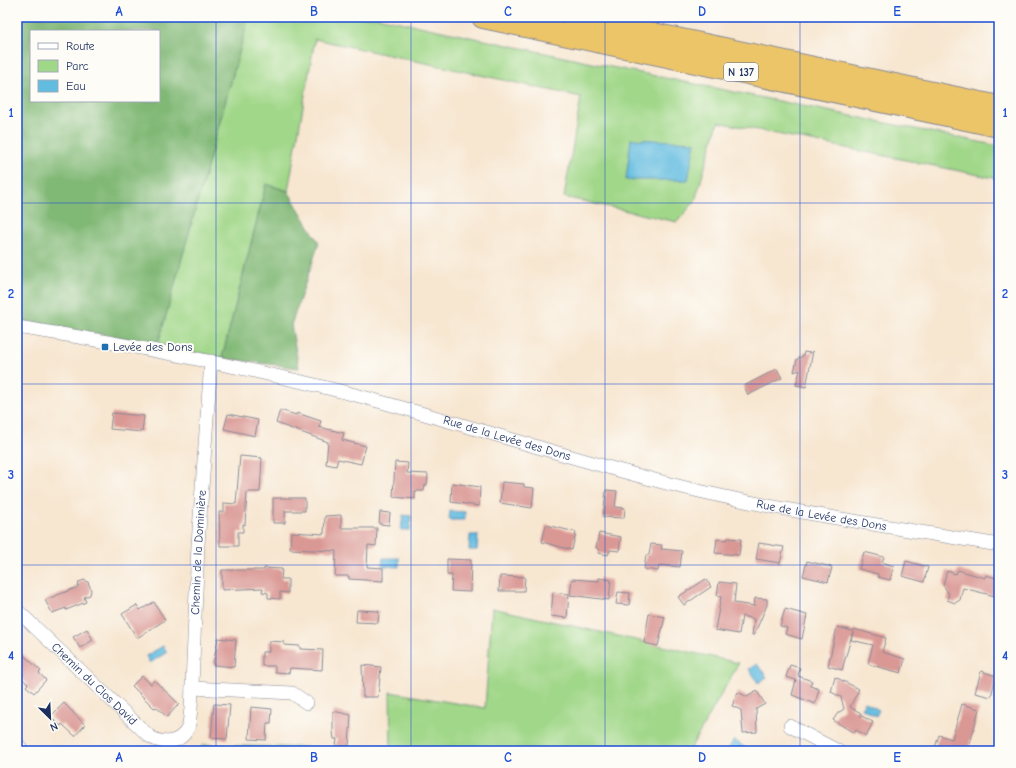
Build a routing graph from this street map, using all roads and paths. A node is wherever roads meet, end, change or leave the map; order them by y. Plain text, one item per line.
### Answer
1 (483, 17) edge
2 (572, 17) edge
3 (999, 107) edge
4 (999, 126) edge
5 (17, 327) edge
6 (211, 361) junction
7 (999, 545) edge
8 (17, 610) edge
9 (192, 688) junction
10 (307, 703) dead end
11 (790, 726) dead end
12 (177, 739) junction
13 (17, 743) edge
14 (22, 751) edge
15 (172, 751) edge
16 (838, 751) edge

1 - 4 highway, N 137
2 - 3 highway, N 137
5 - 6 street, Rue de la Levée des Dons
6 - 7 street, Rue de la Levée des Dons
6 - 9 street, Chemin de la Dominière
8 - 12 street, Chemin du Clos David
9 - 10 street
9 - 12 street, Chemin de la Dominière
11 - 16 street
12 - 15 street, Chemin de la Dominière
13 - 14 street

